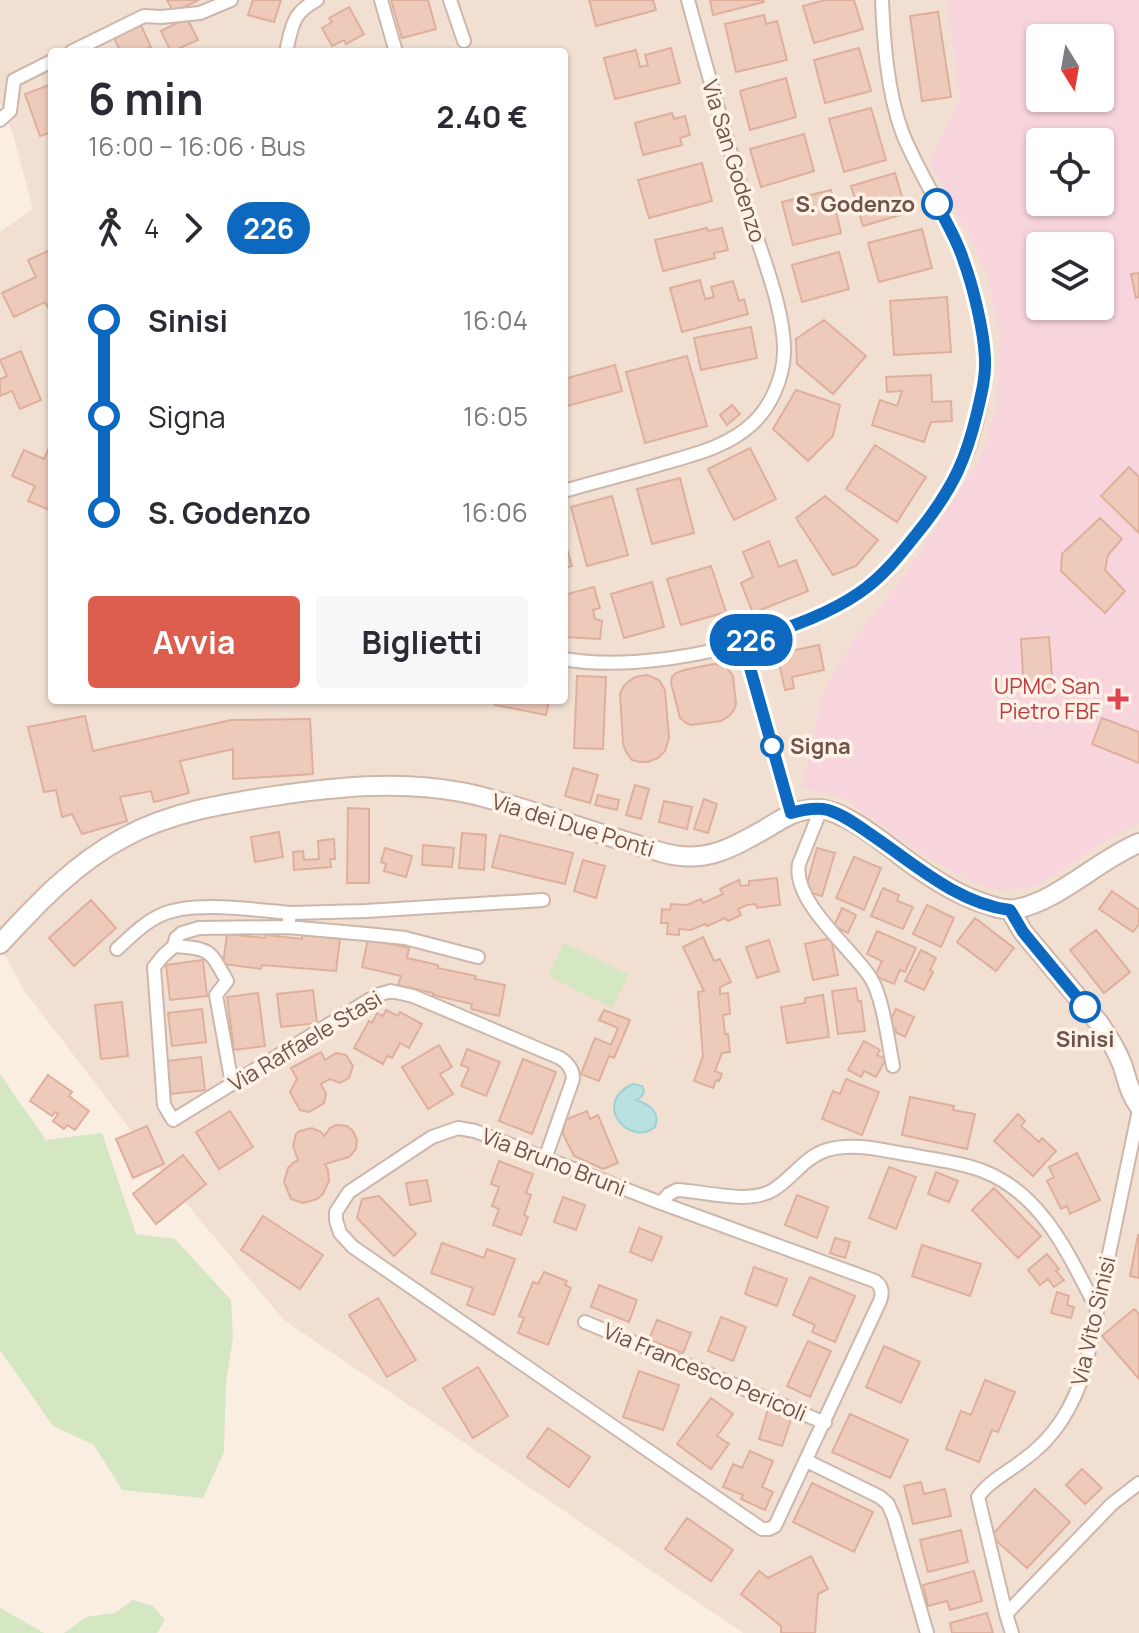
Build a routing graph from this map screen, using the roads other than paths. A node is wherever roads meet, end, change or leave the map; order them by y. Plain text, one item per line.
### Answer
1 (317, 0) edge
2 (381, 0) edge
3 (450, 0) edge
4 (688, 0) edge
5 (882, 0) edge
6 (229, 2) edge
7 (464, 41) dead end
8 (79, 48) edge
9 (287, 48) edge
10 (395, 48) edge
11 (48, 63) edge
12 (0, 120) edge
13 (568, 490) edge
14 (743, 643) junction
15 (568, 660) edge
16 (821, 809) junction
17 (791, 813) junction
18 (1139, 843) edge
19 (543, 900) dead end
20 (1010, 910) junction
21 (290, 913) junction
22 (288, 927) junction
23 (0, 944) edge
24 (174, 946) junction
25 (117, 949) dead end
26 (478, 957) dead end
27 (893, 1066) dead end
28 (232, 1084) junction
29 (1139, 1108) edge
30 (545, 1159) junction
31 (661, 1203) junction
32 (1097, 1309) junction
33 (585, 1322) dead end
34 (825, 1423) junction
35 (807, 1461) junction
36 (1139, 1483) edge
37 (1006, 1614) junction
38 (927, 1633) edge
39 (1012, 1633) edge

1 - 9 street
2 - 10 street
3 - 7 street
4 - 13 street, Via San Godenzo
5 - 14 street
6 - 8 street
11 - 12 street
14 - 15 street
14 - 17 street
16 - 17 street, Via dei Due Ponti
16 - 20 street
16 - 27 street
17 - 23 street, Via dei Due Ponti
18 - 20 street
19 - 21 street
20 - 29 street, Via Vito Sinisi
21 - 22 street
21 - 25 street
22 - 24 street
22 - 26 street
24 - 28 street
24 - 28 street, Via Raffaele Stasi
28 - 30 street, Via Raffaele Stasi
29 - 32 street, Via Vito Sinisi
30 - 31 street, Via Bruno Bruni
30 - 35 street, Via Bruno Bruni
31 - 32 street
31 - 34 street, Via Bruno Bruni
32 - 37 street, Via Vito Sinisi
33 - 34 street, Via Francesco Pericoli
34 - 35 street, Via Bruno Bruni
35 - 38 street
36 - 37 street
37 - 39 street, Via Vito Sinisi

